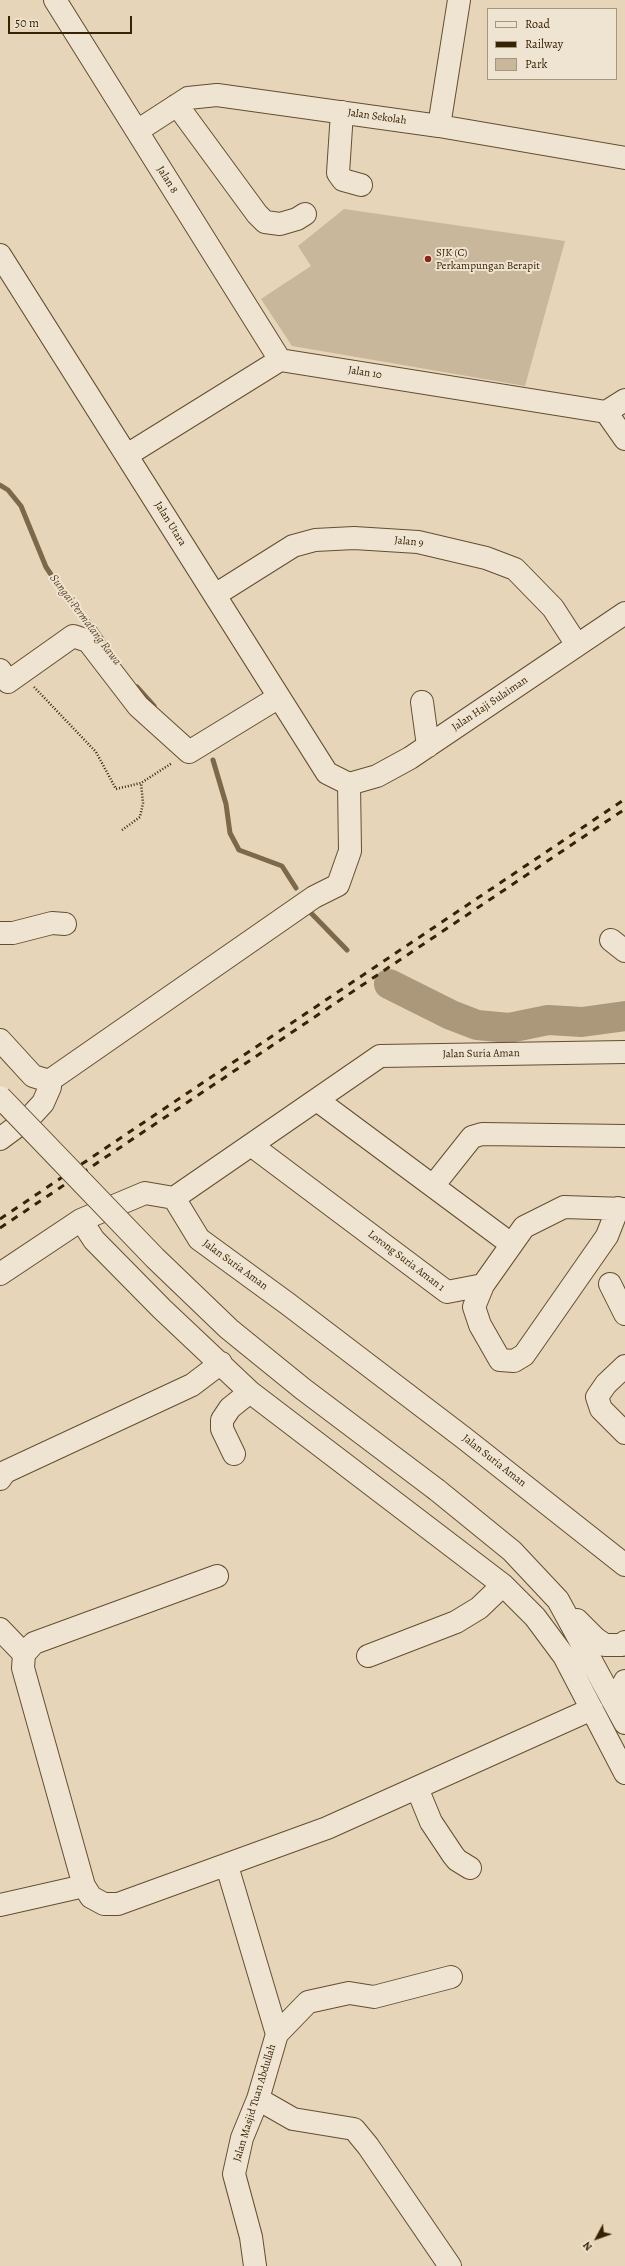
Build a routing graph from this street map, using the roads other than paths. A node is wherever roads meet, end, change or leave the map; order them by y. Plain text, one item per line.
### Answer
1 (55, 0) edge
2 (459, 0) edge
3 (177, 105) junction
4 (342, 112) junction
5 (438, 126) junction
6 (137, 131) junction
7 (625, 158) edge
8 (360, 185) dead end
9 (305, 214) dead end
10 (0, 255) edge
11 (280, 360) junction
12 (625, 400) edge
13 (606, 412) junction
14 (625, 439) edge
15 (127, 455) junction
16 (215, 595) junction
17 (625, 613) edge
18 (577, 645) junction
19 (7, 679) edge
20 (279, 697) junction
21 (422, 702) dead end
22 (428, 746) junction
23 (349, 784) junction
24 (65, 924) dead end
25 (0, 933) edge
26 (0, 1040) edge
27 (625, 1052) edge
28 (50, 1081) junction
29 (0, 1097) edge
30 (317, 1100) junction
31 (625, 1136) edge
32 (0, 1139) edge
33 (251, 1145) junction
34 (433, 1186) junction
35 (174, 1198) junction
36 (622, 1209) edge
37 (81, 1220) junction
38 (511, 1244) junction
39 (0, 1274) edge
40 (610, 1284) dead end
41 (483, 1285) junction
42 (625, 1314) edge
43 (221, 1363) junction
44 (625, 1366) edge
45 (250, 1392) junction
46 (625, 1433) edge
47 (234, 1454) dead end
48 (0, 1479) edge
49 (623, 1560) edge
50 (217, 1576) dead end
51 (503, 1585) junction
52 (558, 1600) junction
53 (0, 1629) edge
54 (625, 1642) edge
55 (24, 1654) junction
56 (368, 1656) dead end
57 (625, 1681) edge
58 (592, 1709) junction
59 (623, 1717) edge
60 (625, 1773) edge
61 (417, 1788) junction
62 (227, 1866) junction
63 (470, 1868) dead end
64 (84, 1886) junction
65 (0, 1905) edge
66 (451, 1977) dead end
67 (277, 2034) junction
68 (258, 2100) junction
69 (255, 2266) edge
70 (450, 2266) edge

1 - 6 street, Jalan 8
2 - 5 street
3 - 4 street, Jalan Sekolah
3 - 6 street, Jalan Sekolah
3 - 9 street
4 - 5 street, Jalan Sekolah
4 - 8 street
5 - 7 street, Jalan Sekolah
6 - 11 street, Jalan 8
10 - 15 street, Jalan Utara
11 - 13 street, Jalan 10
11 - 15 street
12 - 13 street
13 - 14 street
15 - 16 street, Jalan Utara
16 - 18 street, Jalan 9
16 - 20 street, Jalan Utara
17 - 18 street, Jalan Haji Sulaiman
18 - 22 street, Jalan Haji Sulaiman
19 - 20 street
20 - 23 street, Jalan Utara
21 - 22 street
22 - 23 street, Jalan Haji Sulaiman
23 - 28 street
24 - 25 street
26 - 28 street
27 - 30 street, Jalan Suria Aman
28 - 32 street
29 - 52 street, bridge
30 - 33 street, Jalan Suria Aman
30 - 34 street
31 - 34 street
33 - 35 street, Jalan Suria Aman
33 - 41 street, Lorong Suria Aman 1
34 - 38 street
35 - 37 street
35 - 49 street, Jalan Suria Aman
36 - 38 street
36 - 41 street
37 - 39 street
37 - 43 street
38 - 41 street
40 - 42 street
43 - 45 street
43 - 48 street
44 - 46 street
45 - 47 street
45 - 51 street
50 - 55 street
51 - 56 street
51 - 58 street
52 - 54 street
52 - 59 street
53 - 55 street
55 - 64 street
57 - 59 street
58 - 60 street
58 - 61 street
61 - 62 street
61 - 63 street
62 - 64 street
62 - 67 street
64 - 65 street
66 - 67 street, Jalan Masjid Tuan Abdullah
67 - 68 street, Jalan Masjid Tuan Abdullah
68 - 69 street, Jalan Masjid Tuan Abdullah
68 - 70 street

